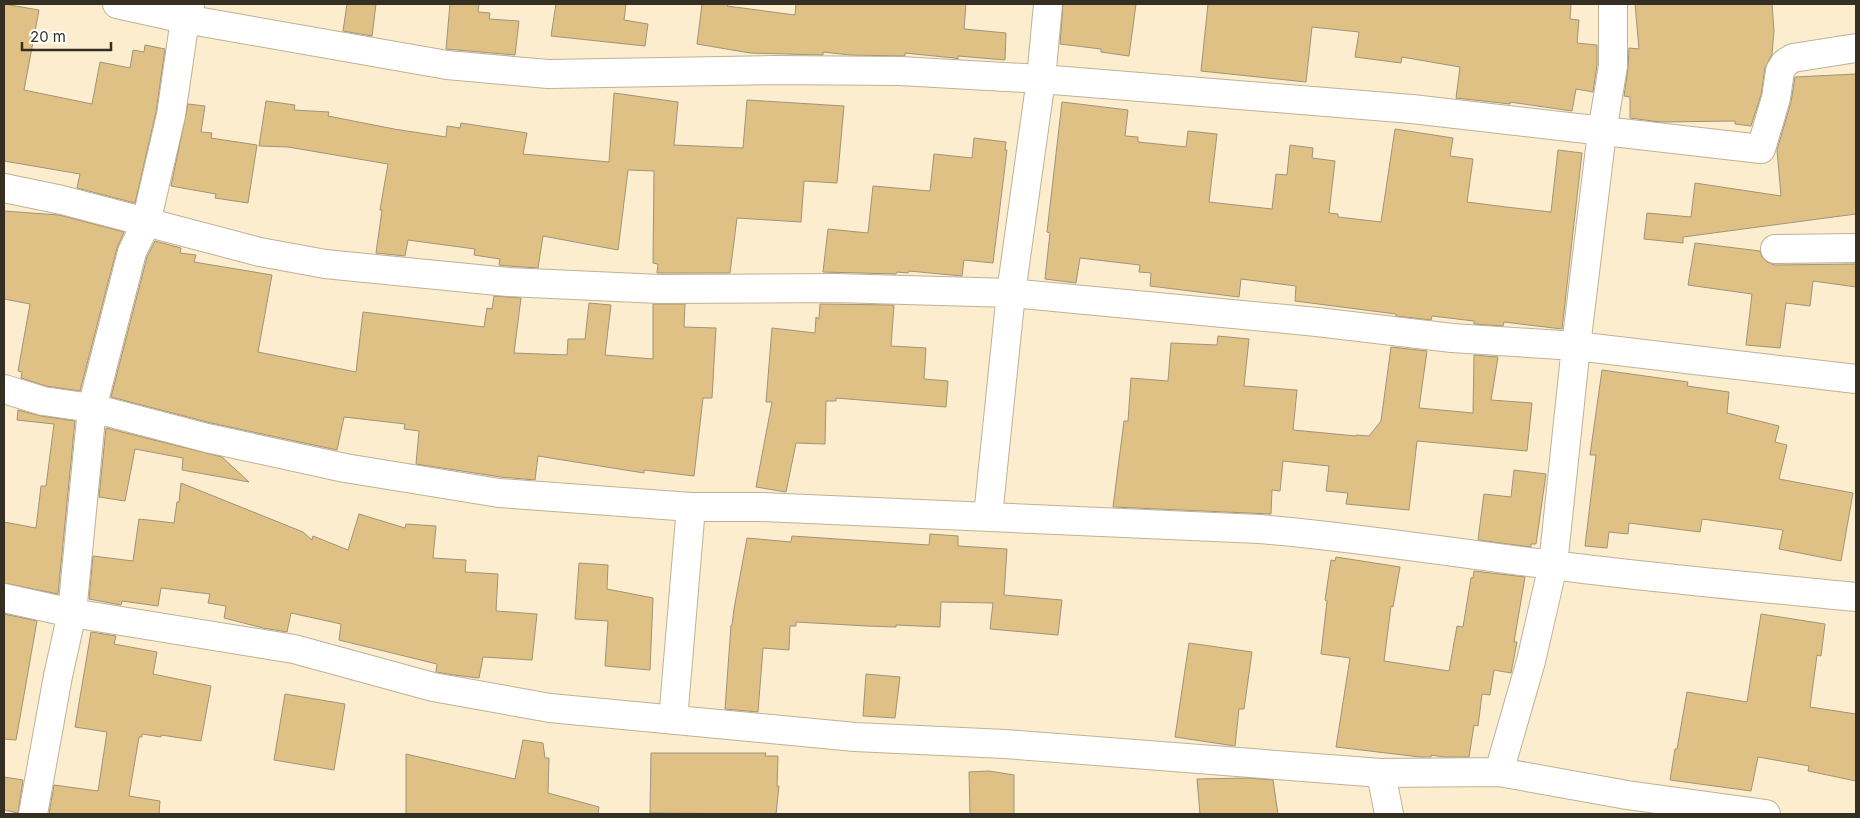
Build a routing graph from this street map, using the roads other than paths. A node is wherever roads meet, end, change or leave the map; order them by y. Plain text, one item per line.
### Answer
1 (117, 4) edge
2 (1048, 4) edge
3 (1613, 4) edge
4 (187, 11) edge
5 (1856, 48) edge
6 (1041, 79) junction
7 (1602, 132) junction
8 (4, 188) edge
9 (146, 223) junction
10 (1856, 248) edge
11 (1775, 249) dead end
12 (1011, 293) junction
13 (1576, 346) junction
14 (1856, 379) edge
15 (4, 390) edge
16 (92, 408) junction
17 (691, 507) junction
18 (988, 516) junction
19 (1553, 565) junction
20 (1856, 597) edge
21 (4, 598) edge
22 (72, 613) junction
23 (673, 720) junction
24 (1499, 772) junction
25 (1381, 773) junction
26 (33, 814) edge
27 (1388, 814) edge
28 (1766, 814) edge

1 - 4 street
2 - 6 street
3 - 7 street
4 - 6 street
4 - 9 street
5 - 7 street
6 - 7 street
6 - 12 street
7 - 13 street
8 - 9 street
9 - 12 street
9 - 16 street
10 - 11 street
12 - 13 street
12 - 18 street
13 - 14 street
13 - 19 street
15 - 16 street
16 - 17 street
16 - 22 street
17 - 18 street
17 - 23 street
18 - 19 street
19 - 20 street
19 - 24 street
21 - 22 street
22 - 23 street
22 - 26 street
23 - 25 street
24 - 25 street
24 - 28 street
25 - 27 street

